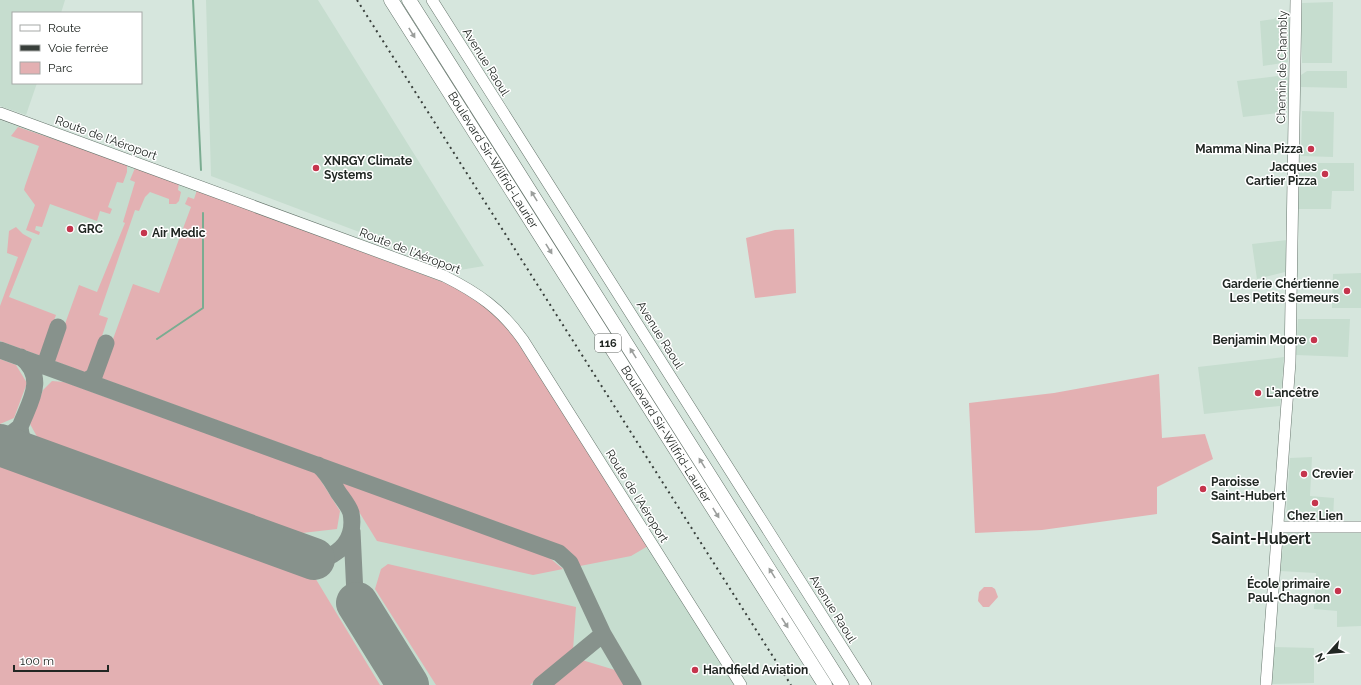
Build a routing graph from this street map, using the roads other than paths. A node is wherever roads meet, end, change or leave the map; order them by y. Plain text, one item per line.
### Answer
1 (391, 0) edge
2 (409, 0) edge
3 (432, 0) edge
4 (1296, 0) edge
5 (0, 113) edge
6 (1361, 527) edge
7 (1278, 528) junction
8 (741, 685) edge
9 (825, 685) edge
10 (842, 685) edge
11 (866, 685) edge
12 (1266, 685) edge

1 -> 9 highway, Boulevard Sir-Wilfrid-Laurier / 116
10 -> 2 highway, Boulevard Sir-Wilfrid-Laurier / 116
3 - 11 street, Avenue Raoul
4 - 7 street, Chemin de Chambly
5 - 8 street, Route de l'Aéroport
6 - 7 street
7 - 12 street, Chemin de Chambly

